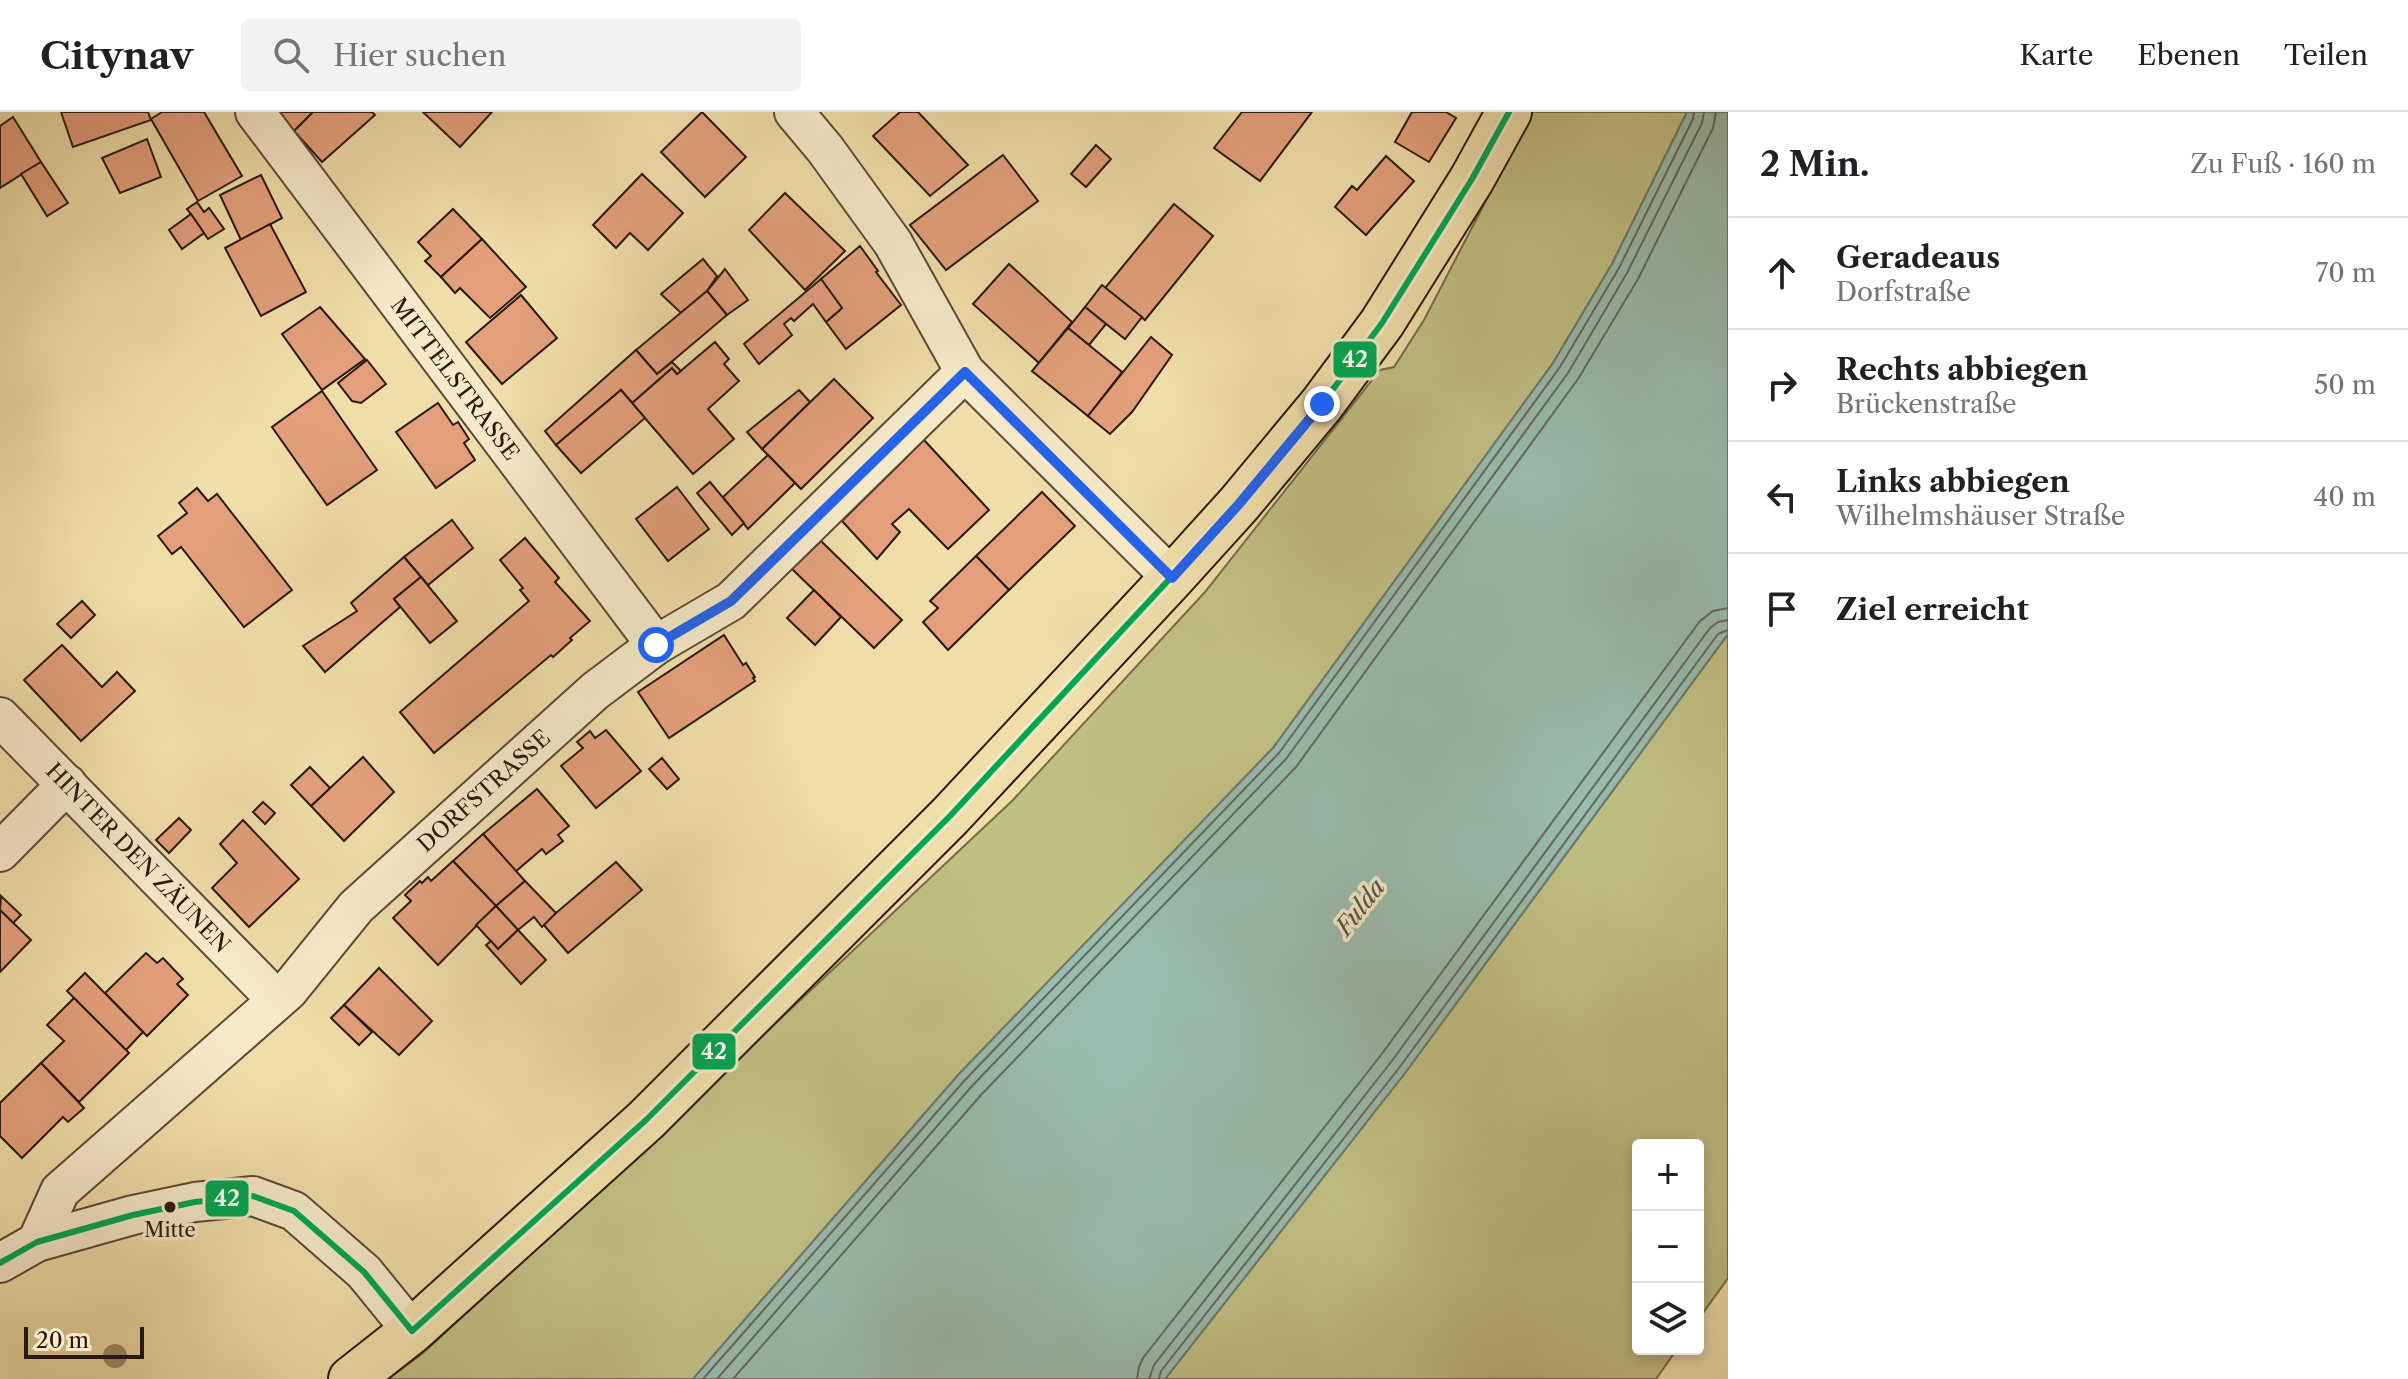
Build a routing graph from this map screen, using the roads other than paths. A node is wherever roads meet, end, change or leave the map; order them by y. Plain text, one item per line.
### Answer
1 (255, 112) edge
2 (794, 112) edge
3 (1509, 112) edge
4 (965, 372) junction
5 (1172, 578) junction
6 (656, 645) junction
7 (0, 717) edge
8 (67, 784) junction
9 (0, 852) edge
10 (276, 999) junction
11 (37, 1242) junction
12 (0, 1263) edge
13 (412, 1331) junction
14 (351, 1379) edge

1 - 6 street, MITTELSTRASSE
2 - 4 street
3 - 5 main road
4 - 5 street
4 - 6 street, DORFSTRASSE
5 - 13 main road
6 - 10 street, DORFSTRASSE
7 - 8 street, HINTER DEN ZÄUNEN
8 - 9 street
8 - 10 street, HINTER DEN ZÄUNEN
10 - 11 street, DORFSTRASSE
11 - 12 street
11 - 13 street
13 - 14 main road

